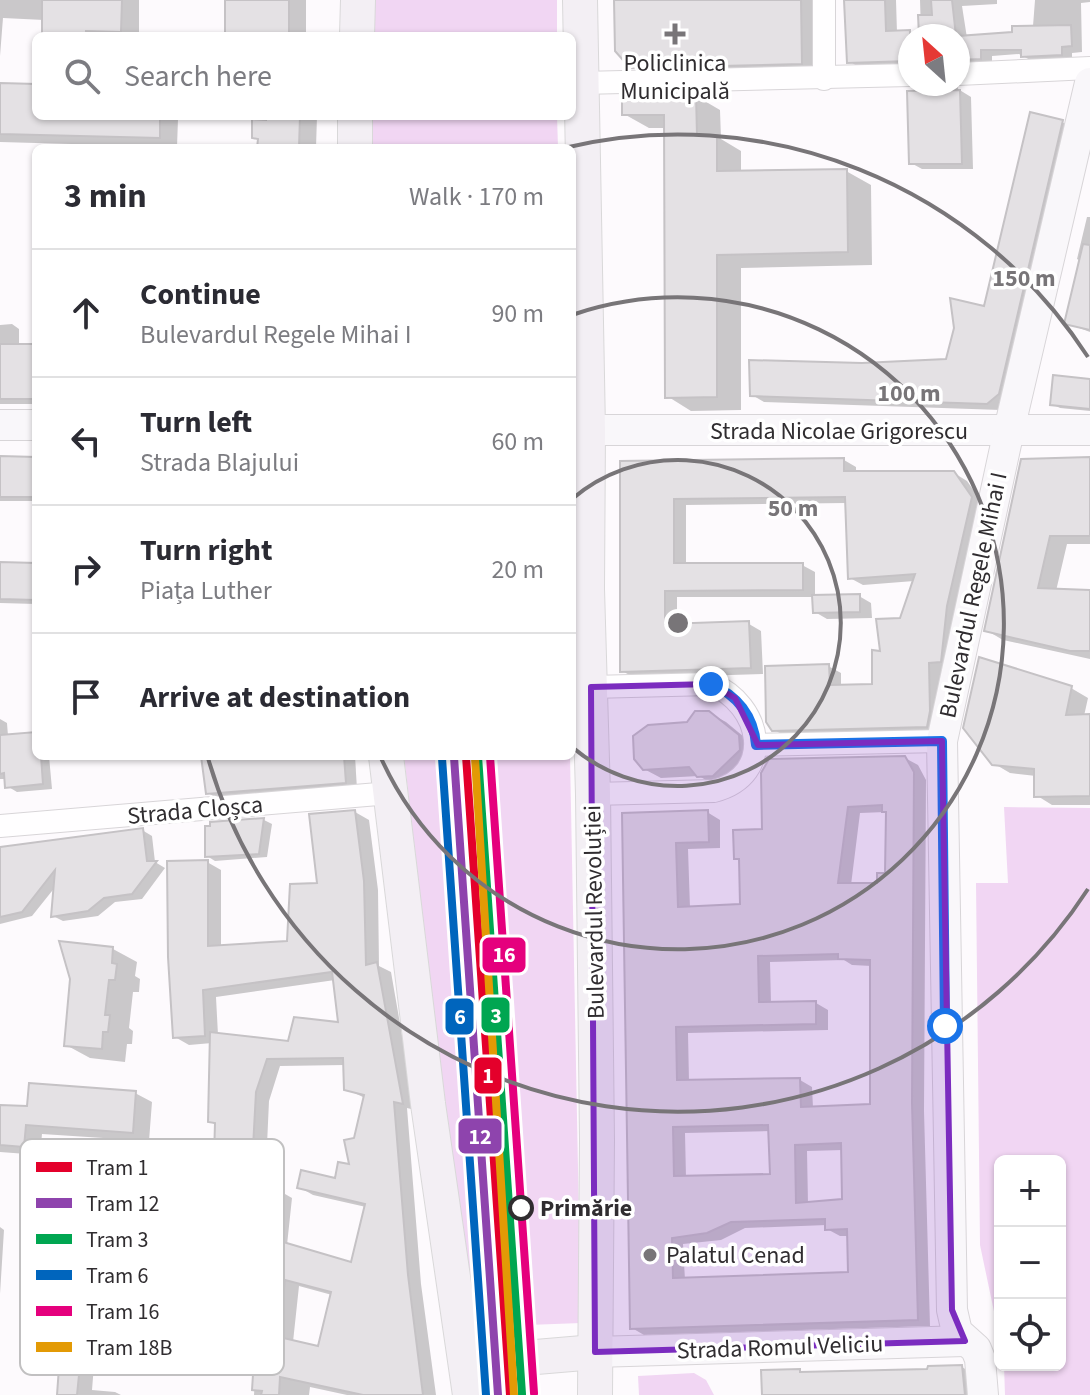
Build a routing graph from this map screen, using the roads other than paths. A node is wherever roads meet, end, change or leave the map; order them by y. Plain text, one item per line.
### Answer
1 (358, 0) edge
2 (580, 0) edge
3 (824, 0) edge
4 (357, 32) edge
5 (1090, 68) edge
6 (970, 73) edge
7 (898, 76) edge
8 (824, 79) junction
9 (582, 83) junction
10 (1090, 83) edge
11 (355, 120) edge
12 (355, 144) edge
13 (0, 425) edge
14 (32, 425) edge
15 (580, 430) edge
16 (1009, 430) junction
17 (1090, 430) edge
18 (591, 687) junction
19 (942, 741) junction
20 (756, 745) junction
21 (386, 760) edge
22 (390, 793) junction
23 (593, 794) junction
24 (0, 826) edge
25 (965, 1341) junction
26 (595, 1352) junction
27 (468, 1379) edge
28 (595, 1395) edge
29 (983, 1395) edge

1 - 4 main road
2 - 9 main road, Bulevardul Revoluției
3 - 8 street
5 - 6 street
7 - 8 street
8 - 9 street
9 - 15 main road, Bulevardul Revoluției
10 - 16 main road, Bulevardul Regele Mihai I
11 - 12 main road
13 - 14 main road
15 - 16 main road, Strada Nicolae Grigorescu
15 - 18 main road, Bulevardul Revoluției
16 - 17 main road, Strada Nicolae Grigorescu
16 - 19 main road, Bulevardul Regele Mihai I
18 - 20 street
18 - 23 main road, Bulevardul Revoluției
19 - 20 street
19 - 25 main road, Bulevardul Regele Mihai I
20 - 23 street
21 - 22 main road
22 - 24 street, Strada Cloșca
22 - 27 main road
23 - 26 main road, Bulevardul Revoluției
25 - 26 main road, Strada Romul Veliciu
25 - 29 main road, Bulevardul Regele Mihai I
26 - 27 main road
26 - 28 main road, Bulevardul Revoluției

